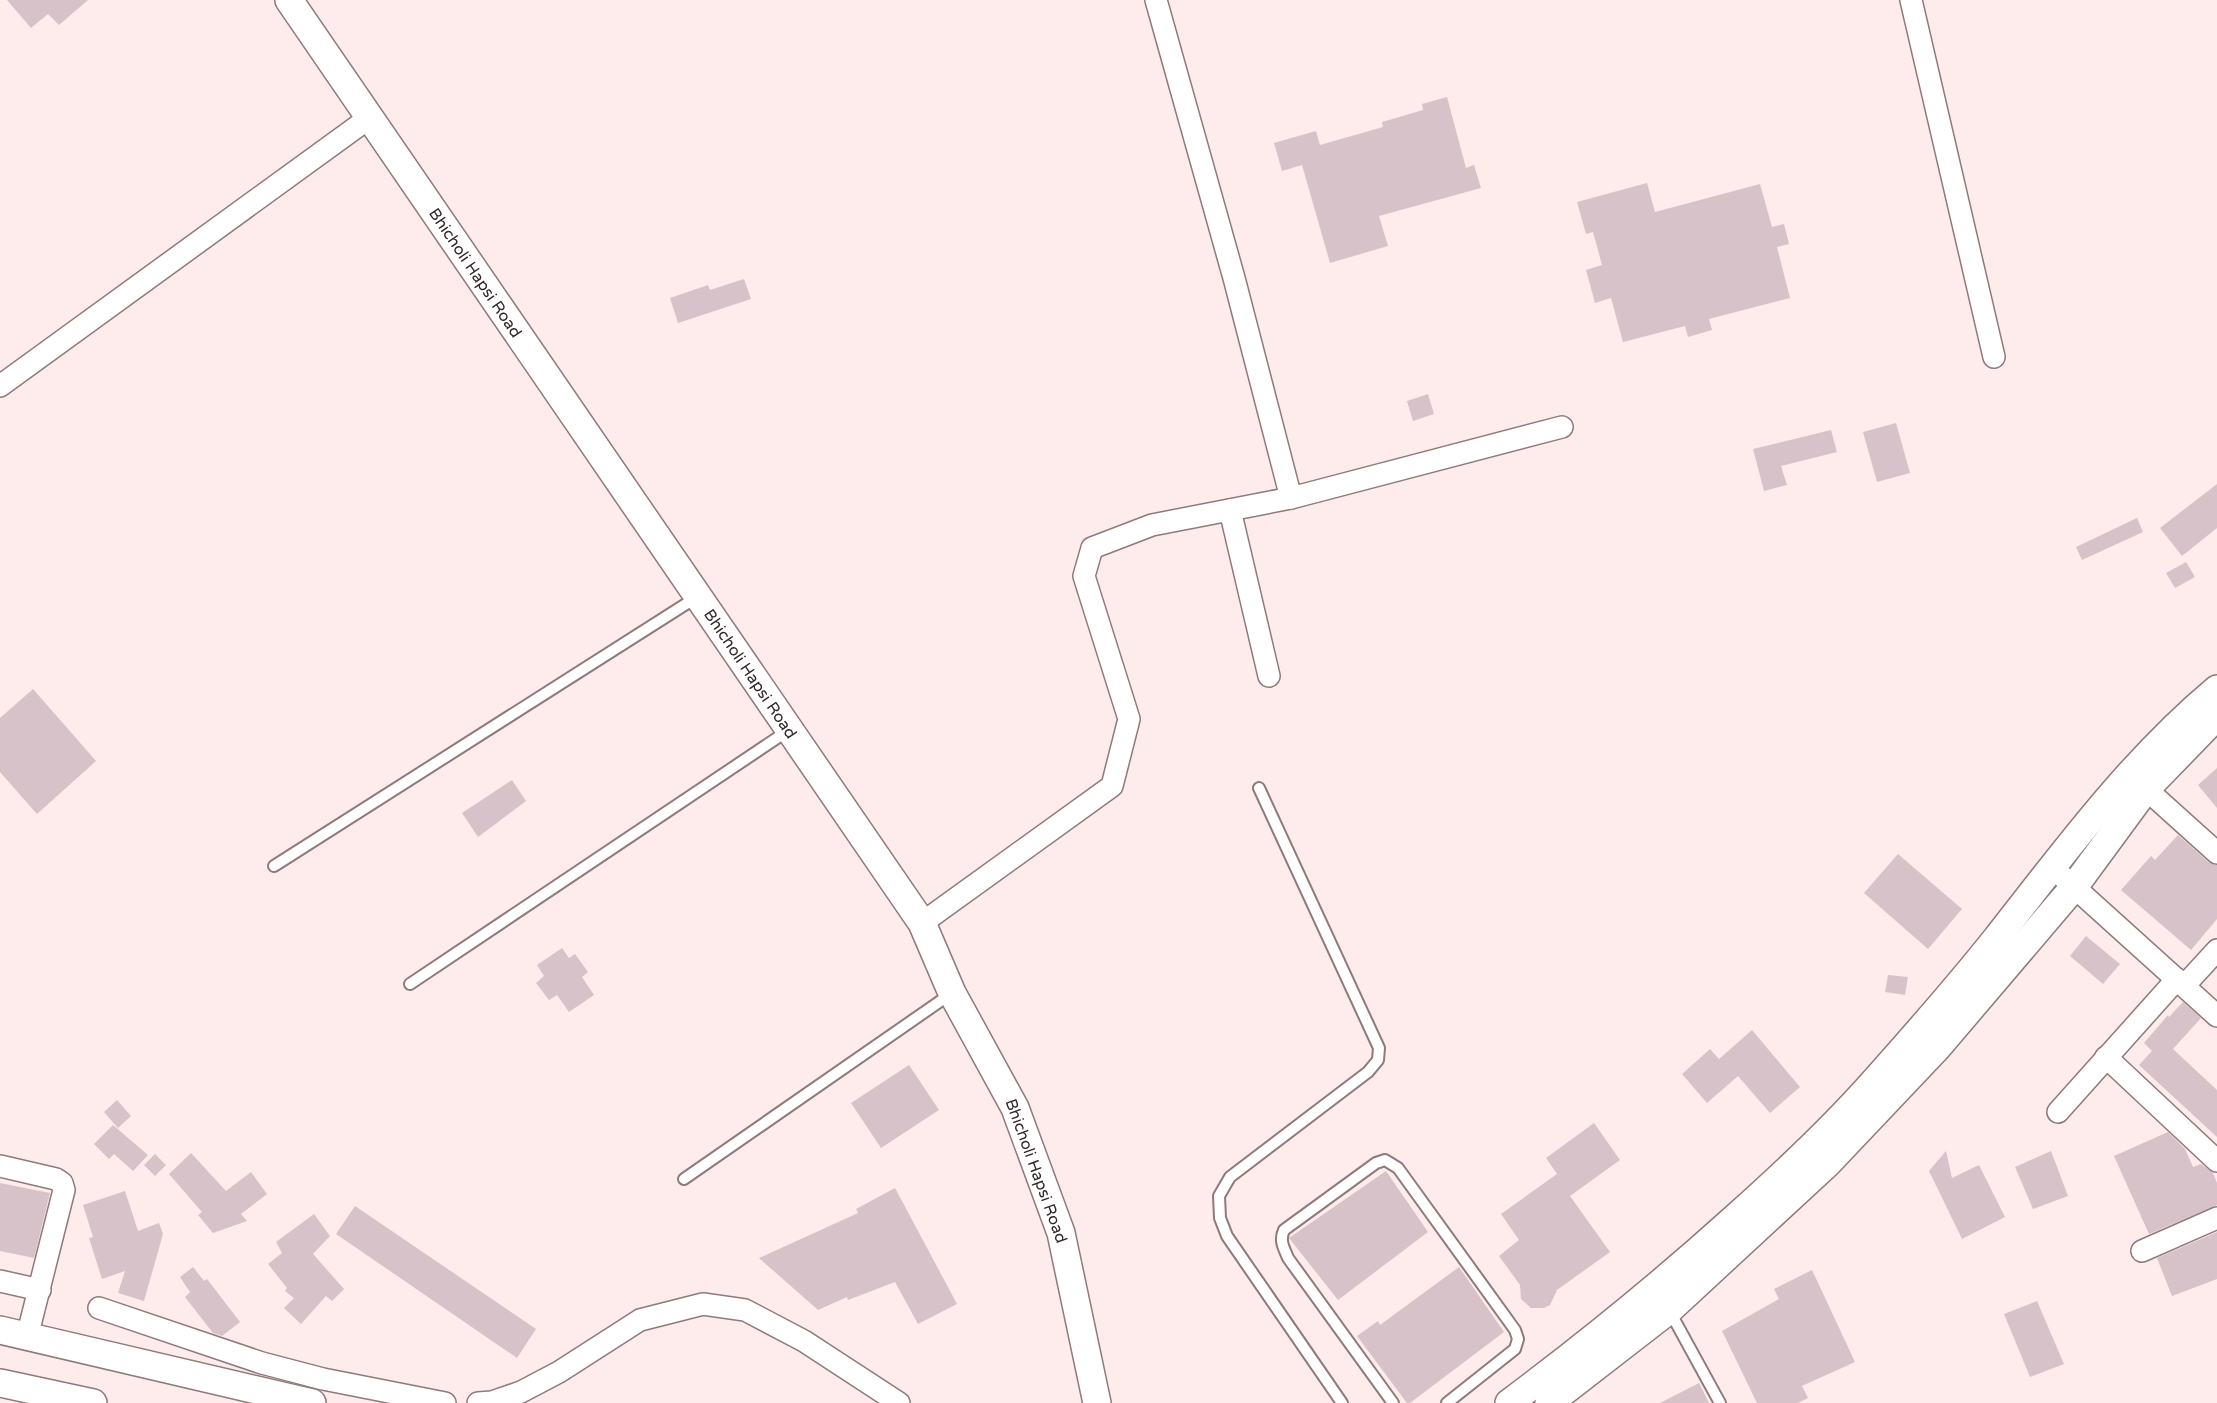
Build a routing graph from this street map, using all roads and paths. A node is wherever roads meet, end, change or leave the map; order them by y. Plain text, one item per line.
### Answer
1 (289, 0) edge
2 (1156, 0) edge
3 (1911, 0) edge
4 (369, 118) junction
5 (1994, 357) dead end
6 (0, 386) edge
7 (1562, 427) dead end
8 (1291, 498) junction
9 (1230, 510) junction
10 (698, 597) junction
11 (1269, 676) dead end
12 (2217, 689) edge
13 (2217, 716) edge
14 (789, 730) junction
15 (1259, 788) dead end
16 (2146, 789) junction
17 (2217, 853) edge
18 (274, 866) dead end
19 (2052, 867) junction
20 (2074, 887) junction
21 (921, 923) junction
22 (2217, 950) edge
23 (2180, 982) junction
24 (410, 984) dead end
25 (952, 993) junction
26 (2217, 1016) edge
27 (2106, 1058) junction
28 (2058, 1112) dead end
29 (2217, 1161) edge
30 (0, 1166) edge
31 (684, 1179) dead end
32 (2217, 1218) edge
33 (2142, 1251) dead end
34 (0, 1281) edge
35 (39, 1290) junction
36 (99, 1308) dead end
37 (1669, 1310) junction
38 (0, 1330) edge
39 (27, 1337) junction
40 (0, 1383) edge
41 (40, 1398) edge
42 (93, 1403) edge
43 (312, 1403) edge
44 (445, 1403) edge
45 (478, 1403) edge
46 (898, 1403) edge
47 (1097, 1403) edge
48 (1342, 1403) edge
49 (1393, 1403) edge
50 (1448, 1403) edge
51 (1509, 1403) edge
52 (1549, 1403) edge
53 (1720, 1403) edge

1 - 4 street, Bhicholi Hapsi Road
2 - 8 street
3 - 5 street
4 - 6 street
4 - 10 street, Bhicholi Hapsi Road
7 - 8 street
8 - 9 street
9 - 11 street
9 - 21 street
10 - 14 street, Bhicholi Hapsi Road
10 - 18 lane
12 - 19 street
13 - 16 street
14 - 21 street, Bhicholi Hapsi Road
14 - 24 lane
15 - 48 lane
16 - 17 street
16 - 20 street
19 - 20 street
19 - 51 street
20 - 23 street
20 - 37 street
21 - 25 street, Bhicholi Hapsi Road
22 - 23 street
23 - 26 street
23 - 27 street
25 - 31 lane
25 - 47 street, Bhicholi Hapsi Road
27 - 28 street
27 - 29 street
30 - 35 street
32 - 33 street
34 - 35 street
35 - 39 street
36 - 44 street
37 - 52 street
37 - 53 lane
38 - 39 street
39 - 43 street
40 - 41 street
41 - 42 street
45 - 46 street
49 - 50 lane

